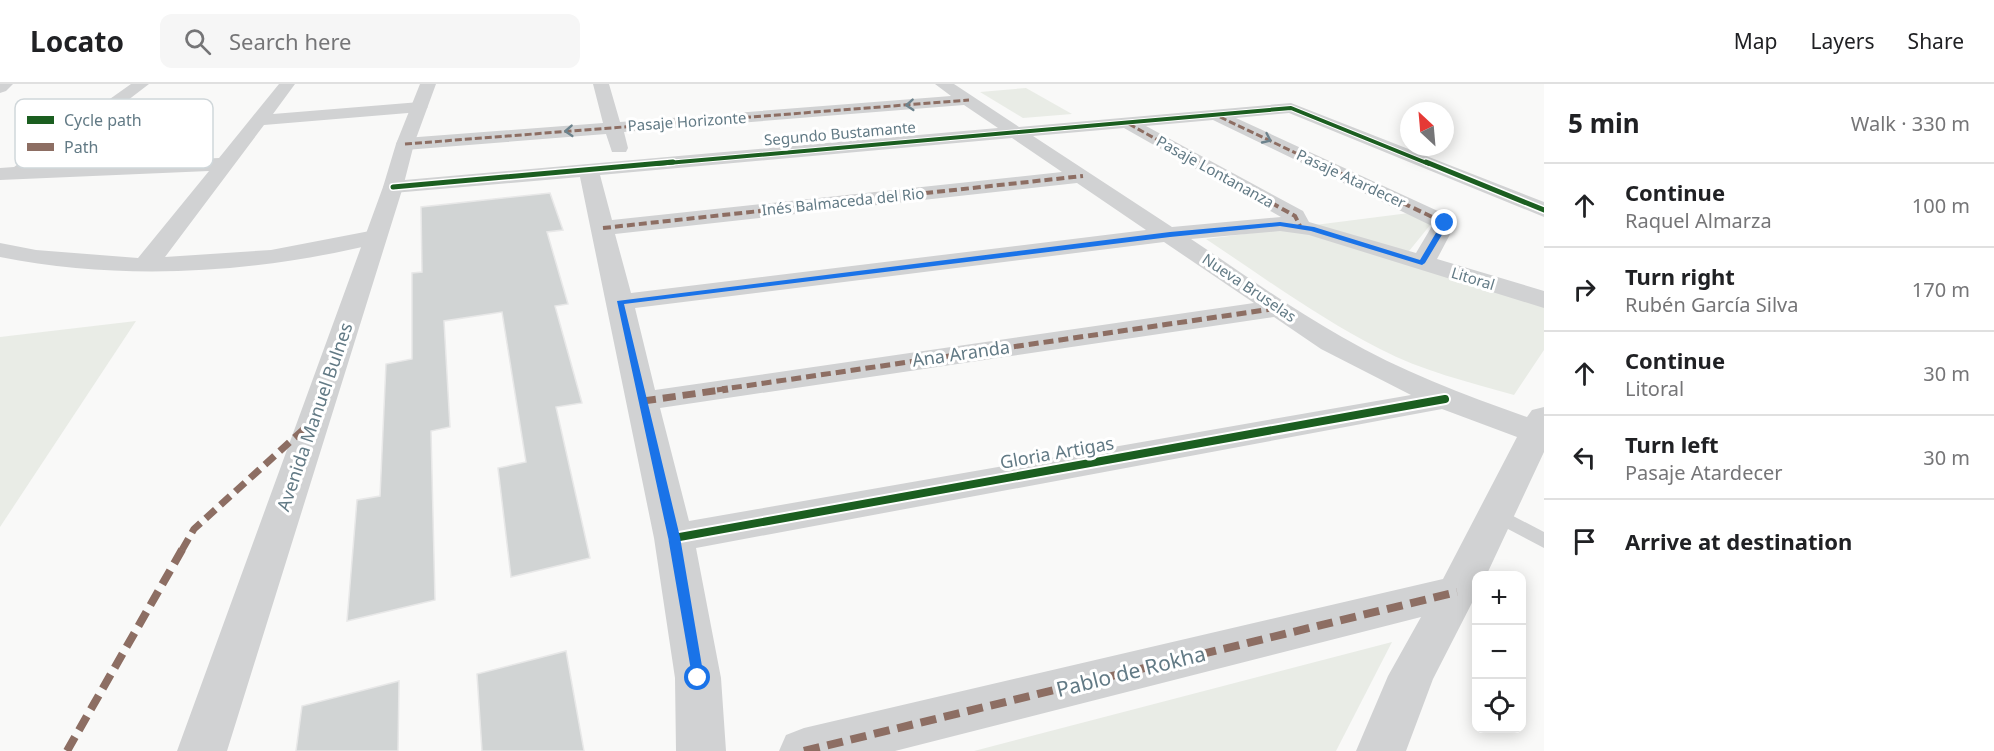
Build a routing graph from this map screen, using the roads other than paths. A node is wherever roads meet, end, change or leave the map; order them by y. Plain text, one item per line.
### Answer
1 (5, 84) edge
2 (141, 84) edge
3 (287, 84) edge
4 (428, 84) edge
5 (601, 84) edge
6 (943, 84) edge
7 (0, 88) edge
8 (121, 99) edge
9 (969, 100) junction
10 (420, 107) junction
11 (1214, 115) junction
12 (259, 120) junction
13 (1126, 122) junction
14 (614, 128) junction
15 (1017, 132) junction
16 (405, 144) junction
17 (226, 164) junction
18 (213, 165) edge
19 (625, 167) junction
20 (26, 168) edge
21 (124, 168) edge
22 (589, 170) junction
23 (21, 172) junction
24 (0, 174) edge
25 (1083, 176) junction
26 (393, 187) junction
27 (1544, 210) edge
28 (1300, 226) junction
29 (603, 228) junction
30 (1170, 234) junction
31 (375, 237) junction
32 (0, 250) edge
33 (1422, 263) junction
34 (145, 266) junction
35 (1544, 300) edge
36 (620, 302) junction
37 (1279, 308) junction
38 (1445, 399) junction
39 (643, 401) junction
40 (1542, 428) edge
41 (1496, 514) junction
42 (674, 537) junction
43 (1544, 541) edge
44 (1457, 592) junction
45 (202, 751) edge
46 (701, 751) edge
47 (804, 751) edge
48 (1380, 751) edge

1 - 7 street
2 - 8 street
3 - 12 street
4 - 10 street, Avenida Manuel Bulnes
5 - 14 street
6 - 9 street, Nueva Bruselas
9 -> 14 street, Pasaje Horizonte
9 - 15 street, Nueva Bruselas
10 - 12 street
10 - 16 street, Avenida Manuel Bulnes
11 - 13 street, Segundo Bustamante
11 - 27 street, Segundo Bustamante
11 -> 33 street, Pasaje Atardecer
12 - 17 street
13 - 15 street, Segundo Bustamante
13 - 28 street, Pasaje Lontananza
14 -> 16 street, Pasaje Horizonte
14 - 19 street
15 - 19 street, Segundo Bustamante
15 - 25 street, Nueva Bruselas
16 - 26 street, Avenida Manuel Bulnes
17 - 18 street
17 - 34 street
19 - 22 street, Segundo Bustamante
20 - 23 street
21 - 23 street
22 - 26 street, Segundo Bustamante
22 - 29 street
23 - 24 street
25 - 29 street, Inés Balmaceda del Rio
25 - 30 street, Nueva Bruselas
26 - 31 street, Avenida Manuel Bulnes
28 - 30 street
28 - 33 street, Litoral
29 - 36 street
30 - 36 street
30 - 37 street, Nueva Bruselas
31 - 34 street
31 - 45 street, Avenida Manuel Bulnes
32 - 34 street
33 - 35 street, Litoral
36 - 39 street
37 - 38 street, Nueva Bruselas
37 - 39 street, Ana Aranda
38 - 40 street, Nueva Bruselas
38 - 42 street, Gloria Artigas
39 - 42 street
40 - 41 street
41 - 43 lane
41 - 44 street
42 - 46 street
44 - 47 street, Pablo de Rokha
44 - 48 street

